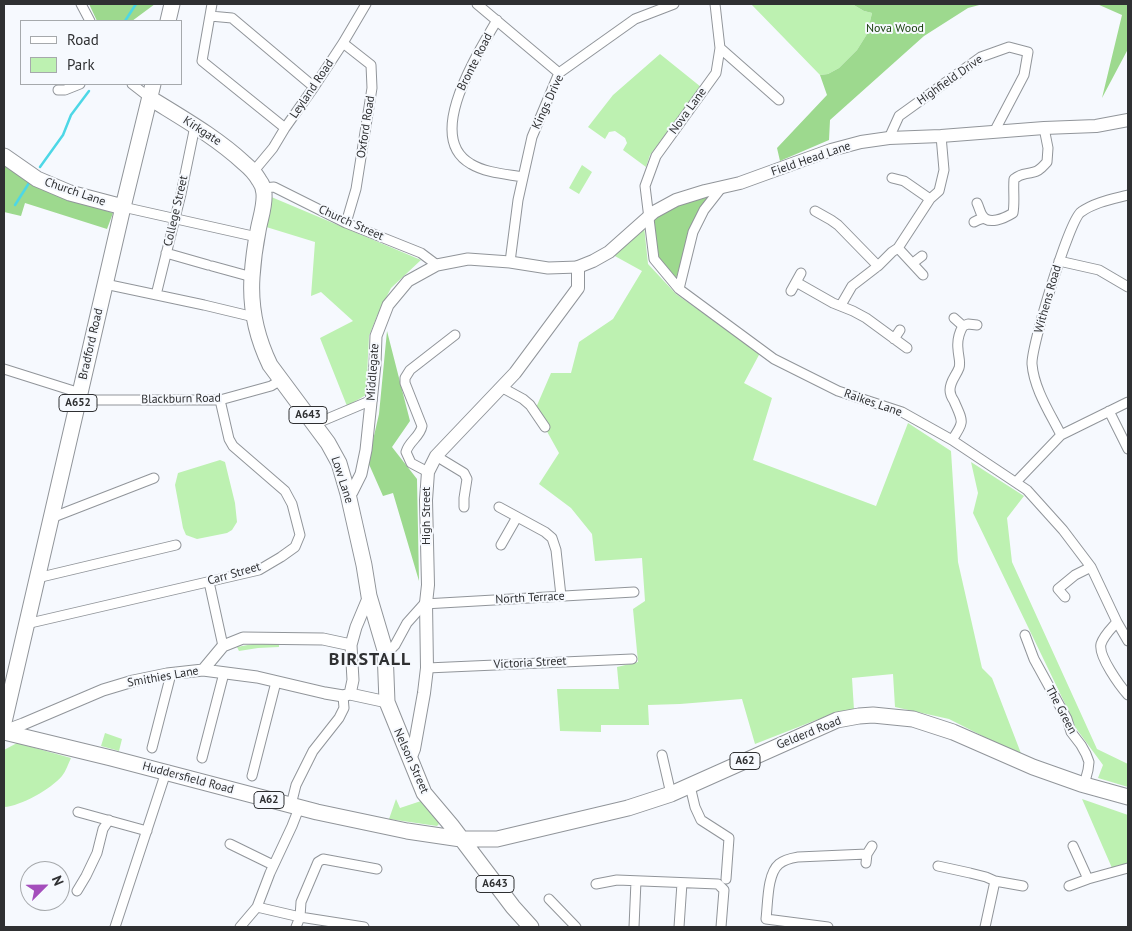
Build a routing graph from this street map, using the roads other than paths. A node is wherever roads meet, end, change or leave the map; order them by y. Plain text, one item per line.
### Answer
1 (80, 4) edge
2 (172, 4) edge
3 (212, 4) edge
4 (366, 4) edge
5 (477, 4) edge
6 (674, 4) edge
7 (715, 4) edge
8 (210, 16) junction
9 (89, 20) edge
10 (168, 20) edge
11 (497, 20) junction
12 (343, 43) junction
13 (720, 48) junction
14 (559, 72) junction
15 (78, 85) edge
16 (135, 85) edge
17 (314, 87) junction
18 (58, 90) dead end
19 (152, 91) edge
20 (778, 100) dead end
21 (1128, 120) edge
22 (195, 126) junction
23 (285, 128) junction
24 (1044, 128) junction
25 (994, 132) junction
26 (941, 136) junction
27 (889, 138) junction
28 (4, 156) edge
29 (254, 172) junction
30 (523, 177) junction
31 (892, 178) dead end
32 (722, 187) junction
33 (263, 188) junction
34 (1128, 195) edge
35 (930, 199) junction
36 (977, 203) dead end
37 (123, 207) junction
38 (815, 210) dead end
39 (648, 217) junction
40 (175, 218) junction
41 (984, 218) junction
42 (974, 222) dead end
43 (346, 223) junction
44 (257, 237) junction
45 (898, 248) junction
46 (166, 254) junction
47 (922, 256) dead end
48 (1059, 261) junction
49 (510, 262) junction
50 (912, 263) junction
51 (437, 265) junction
52 (878, 266) junction
53 (578, 267) junction
54 (801, 272) dead end
55 (922, 275) dead end
56 (252, 276) junction
57 (796, 282) junction
58 (105, 284) junction
59 (1128, 287) edge
60 (679, 289) junction
61 (791, 291) dead end
62 (156, 295) junction
63 (841, 305) junction
64 (254, 317) junction
65 (954, 318) dead end
66 (977, 325) dead end
67 (962, 326) junction
68 (900, 330) dead end
69 (456, 335) dead end
70 (894, 339) junction
71 (907, 348) dead end
72 (4, 369) edge
73 (281, 380) junction
74 (501, 387) junction
75 (79, 397) junction
76 (220, 400) junction
77 (372, 400) junction
78 (1128, 402) edge
79 (1109, 410) junction
80 (315, 424) junction
81 (545, 427) dead end
82 (1061, 435) junction
83 (952, 440) junction
84 (1128, 449) edge
85 (436, 456) junction
86 (428, 472) junction
87 (154, 478) dead end
88 (1016, 482) junction
89 (348, 494) junction
90 (499, 507) dead end
91 (464, 508) dead end
92 (517, 517) junction
93 (51, 518) junction
94 (176, 545) dead end
95 (501, 546) dead end
96 (1091, 567) junction
97 (37, 578) junction
98 (209, 582) junction
99 (634, 592) dead end
100 (369, 596) junction
101 (561, 596) junction
102 (1065, 596) dead end
103 (426, 603) junction
104 (358, 621) junction
105 (1117, 622) junction
106 (26, 624) junction
107 (1025, 635) dead end
108 (327, 640) junction
109 (1128, 641) edge
110 (351, 645) junction
111 (223, 646) junction
112 (385, 655) junction
113 (632, 659) dead end
114 (427, 668) junction
115 (203, 670) junction
116 (224, 673) junction
117 (171, 674) junction
118 (276, 682) junction
119 (347, 695) junction
120 (1128, 695) edge
121 (387, 702) junction
122 (4, 722) edge
123 (4, 731) edge
124 (152, 748) dead end
125 (662, 755) dead end
126 (408, 756) junction
127 (202, 758) dead end
128 (166, 772) junction
129 (252, 776) dead end
130 (1084, 785) junction
131 (690, 786) junction
132 (671, 794) junction
133 (1128, 798) edge
134 (295, 806) junction
135 (78, 812) dead end
136 (109, 820) junction
137 (147, 831) junction
138 (461, 839) junction
139 (230, 844) dead end
140 (1074, 846) dead end
141 (868, 855) dead end
142 (274, 865) junction
143 (938, 866) dead end
144 (1128, 868) edge
145 (377, 869) dead end
146 (726, 878) dead end
147 (1088, 879) junction
148 (636, 881) junction
149 (682, 882) junction
150 (995, 882) junction
151 (596, 884) dead end
152 (1023, 886) dead end
153 (1069, 886) dead end
154 (77, 892) dead end
155 (549, 899) dead end
156 (256, 907) junction
157 (300, 917) junction
158 (766, 923) edge
159 (115, 927) edge
160 (240, 927) edge
161 (296, 927) edge
162 (364, 927) edge
163 (530, 927) edge
164 (576, 927) edge
165 (634, 927) edge
166 (679, 927) edge
167 (722, 927) edge
168 (828, 927) edge
169 (985, 927) edge

1 - 9 street
2 - 10 main road
3 - 8 street
4 - 12 street, Leyland Road
5 - 11 street
6 - 14 street, Kings Drive
7 - 13 street, Nova Lane
8 - 17 street
8 - 23 street
11 - 14 street
11 - 30 street, Bronte Road
12 - 17 street, Leyland Road
12 - 43 street, Oxford Road
13 - 20 street
13 - 39 street, Nova Lane
14 - 30 street, Kings Drive
15 - 18 street
16 - 19 street, Kirkgate
17 - 23 street, Leyland Road
19 - 22 main road, Kirkgate
19 - 37 main road, Bradford Road / A652
21 - 24 main road, Field Head Lane
22 - 29 main road, Kirkgate
22 - 40 street, College Street
23 - 29 street, Leyland Road
24 - 25 main road, Field Head Lane
24 - 41 street
25 - 26 main road, Field Head Lane
25 - 27 street, Highfield Drive
26 - 27 main road, Field Head Lane
26 - 35 street
27 - 32 main road, Field Head Lane
28 - 37 main road, Church Lane
29 - 33 main road, Kirkgate
30 - 49 street, Kings Drive
31 - 35 street
32 - 39 main road, Field Head Lane
32 - 60 street
33 - 43 street, Church Street
33 - 44 main road, Low Lane
34 - 48 street, Withens Road
35 - 45 street
36 - 41 street
37 - 40 street
37 - 58 main road, Bradford Road / A652
38 - 52 street
39 - 53 main road, Field Head Lane
39 - 60 street, Raikes Lane
40 - 44 street
40 - 46 street, College Street
41 - 42 street
43 - 51 street, Church Street
44 - 56 main road, Low Lane / A643
45 - 50 street
45 - 52 street
46 - 56 street
46 - 62 street, College Street
47 - 50 street
48 - 59 street
48 - 82 street, Withens Road
49 - 51 street, Middlegate
49 - 53 street, Middlegate
50 - 55 street
51 - 77 street, Middlegate
52 - 63 street
53 - 74 main road, High Street
54 - 57 street
56 - 64 main road, Low Lane / A643
57 - 61 street
57 - 63 street
58 - 62 street
58 - 75 main road, Bradford Road / A652
60 - 83 street, Raikes Lane
62 - 64 street
63 - 70 street
64 - 73 main road, Low Lane / A643
65 - 67 street
66 - 67 street
67 - 83 street
68 - 70 street
69 - 86 street
70 - 71 street
72 - 75 street, Blackburn Road
73 - 76 street, Blackburn Road
73 - 80 main road, Low Lane / A643
74 - 81 street
74 - 85 main road, High Street
75 - 76 street, Blackburn Road
75 - 93 main road, Bradford Road / A652
76 - 98 street, Carr Street
77 - 80 street
77 - 89 street, Middlegate
78 - 79 street
79 - 82 street
79 - 84 street
80 - 89 main road, Low Lane / A643
82 - 88 street
83 - 88 street, Raikes Lane
85 - 86 main road, High Street
85 - 91 street
86 - 103 main road, High Street
87 - 93 street
88 - 96 street, Raikes Lane
89 - 100 main road, Low Lane / A643
90 - 92 street
92 - 95 street
92 - 101 street
93 - 97 main road, Bradford Road / A652
94 - 97 street
96 - 102 street
96 - 105 street, Raikes Lane
97 - 106 main road, Bradford Road / A652
98 - 106 street, Carr Street
98 - 111 street
99 - 101 street, North Terrace
100 - 104 street
100 - 112 main road, Low Lane / A643
101 - 103 street, North Terrace
103 - 112 street
103 - 114 main road, High Street
104 - 108 street
104 - 110 street
105 - 109 street, Raikes Lane
105 - 120 street
106 - 122 main road, Bradford Road / A652
107 - 130 street, The Green
108 - 110 street
108 - 111 street
110 - 119 street
111 - 115 street
112 - 121 main road, Low Lane / A643
113 - 114 street, Victoria Street
114 - 126 main road, High Street
115 - 116 street, Smithies Lane
115 - 117 street, Smithies Lane
116 - 118 street, Smithies Lane
116 - 127 street
117 - 123 street, Smithies Lane
117 - 124 street
118 - 119 street, Smithies Lane
118 - 129 street
119 - 121 street, Smithies Lane
119 - 134 street
121 - 126 main road, Nelson Street / A643
123 - 128 main road, Huddersfield Road / A62
125 - 132 street
126 - 138 main road, Nelson Street / A643
128 - 134 main road, Huddersfield Road / A62
128 - 137 street
130 - 131 main road, Gelderd Road / A62
130 - 133 main road, Gelderd Road / A62
131 - 132 main road, Gelderd Road / A62
131 - 146 street
132 - 138 main road, Gelderd Road / A62
134 - 138 main road, Huddersfield Road / A62
134 - 142 street
135 - 136 street
136 - 137 street
136 - 154 street
137 - 159 street
138 - 163 main road, A643
139 - 142 street
140 - 147 street
141 - 158 street
142 - 156 street
143 - 150 street
144 - 147 street
145 - 157 street
147 - 153 street
148 - 149 street
148 - 151 street
148 - 165 street
149 - 166 street
149 - 167 street
150 - 152 street
150 - 169 street
155 - 164 street
156 - 157 street
156 - 160 street
157 - 161 street
157 - 162 street
158 - 168 street

